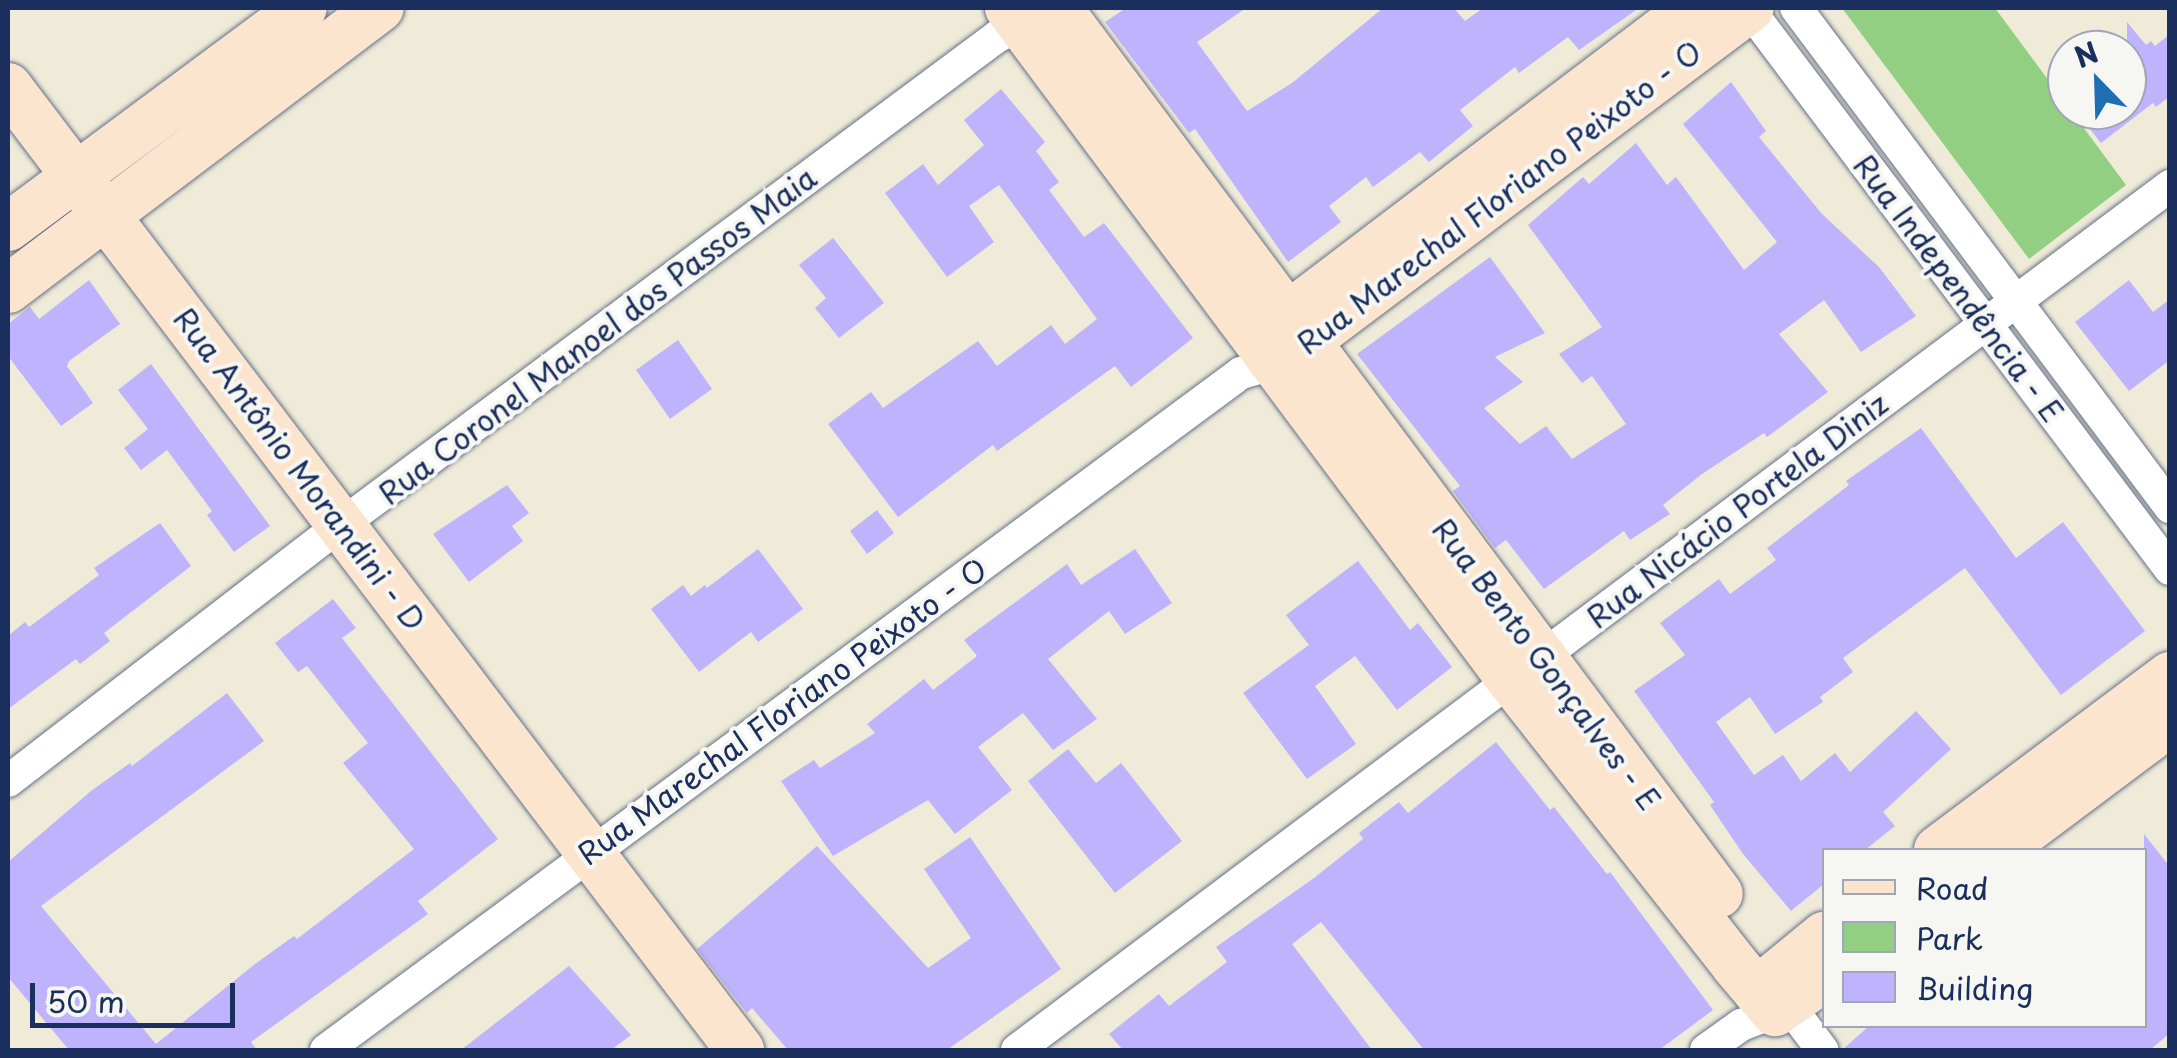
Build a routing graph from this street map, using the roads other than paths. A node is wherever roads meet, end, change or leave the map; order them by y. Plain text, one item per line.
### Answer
1 (302, 8) edge
2 (380, 8) edge
3 (1694, 8) edge
4 (1749, 8) edge
5 (1796, 8) edge
6 (1025, 16) edge
7 (8, 87) edge
8 (1516, 162) junction
9 (75, 176) junction
10 (2170, 186) edge
11 (105, 216) junction
12 (8, 226) edge
13 (8, 289) edge
14 (2016, 301) junction
15 (1986, 324) junction
16 (1273, 346) junction
17 (2111, 428) junction
18 (2081, 451) junction
19 (2170, 507) edge
20 (342, 524) junction
21 (2170, 569) edge
22 (1527, 668) junction
23 (2170, 676) edge
24 (2170, 722) edge
25 (8, 781) edge
26 (1941, 848) edge
27 (2001, 848) edge
28 (590, 852) junction
29 (1822, 939) edge
30 (1782, 999) edge
31 (326, 1050) edge
32 (740, 1050) edge
33 (1017, 1050) edge
34 (1706, 1050) edge
35 (1822, 1050) edge

1 - 9 street
2 - 11 street
3 - 8 street, Rua Marechal Floriano Peixoto - O
4 - 8 street, Rua Marechal Floriano Peixoto - O
4 - 15 street, Rua Independência - E
5 - 14 street, Rua Independência - E
6 - 16 street, Rua Bento Gonçalves - E
6 - 20 street, Rua Coronel Manoel dos Passos Maia
7 - 9 street, Rua Antônio Morandini - D
8 - 16 street, Rua Marechal Floriano Peixoto - O
9 - 11 street, Rua Antônio Morandini - D
9 - 12 street
10 - 14 street, Rua Nicácio Portela Diniz
11 - 13 street
11 - 20 street, Rua Antônio Morandini - D
14 - 15 street, Rua Nicácio Portela Diniz
14 - 17 street, Rua Independência - E
15 - 18 street, Rua Independência - E
15 - 22 street, Rua Nicácio Portela Diniz
16 - 22 street, Rua Bento Gonçalves - E
16 - 28 street, Rua Marechal Floriano Peixoto - O
17 - 18 street
17 - 19 street, Rua Independência - E
18 - 21 street, Rua Independência - E
20 - 25 street, Rua Coronel Manoel dos Passos Maia
20 - 28 street, Rua Antônio Morandini - D
22 - 30 street, Rua Bento Gonçalves - E
22 - 33 street, Rua Nicácio Portela Diniz
23 - 26 street
24 - 27 street
28 - 31 street, Rua Marechal Floriano Peixoto - O
28 - 32 street, Rua Antônio Morandini - D
29 - 30 street
30 - 34 street
30 - 35 street, Rua Bento Gonçalves - E

